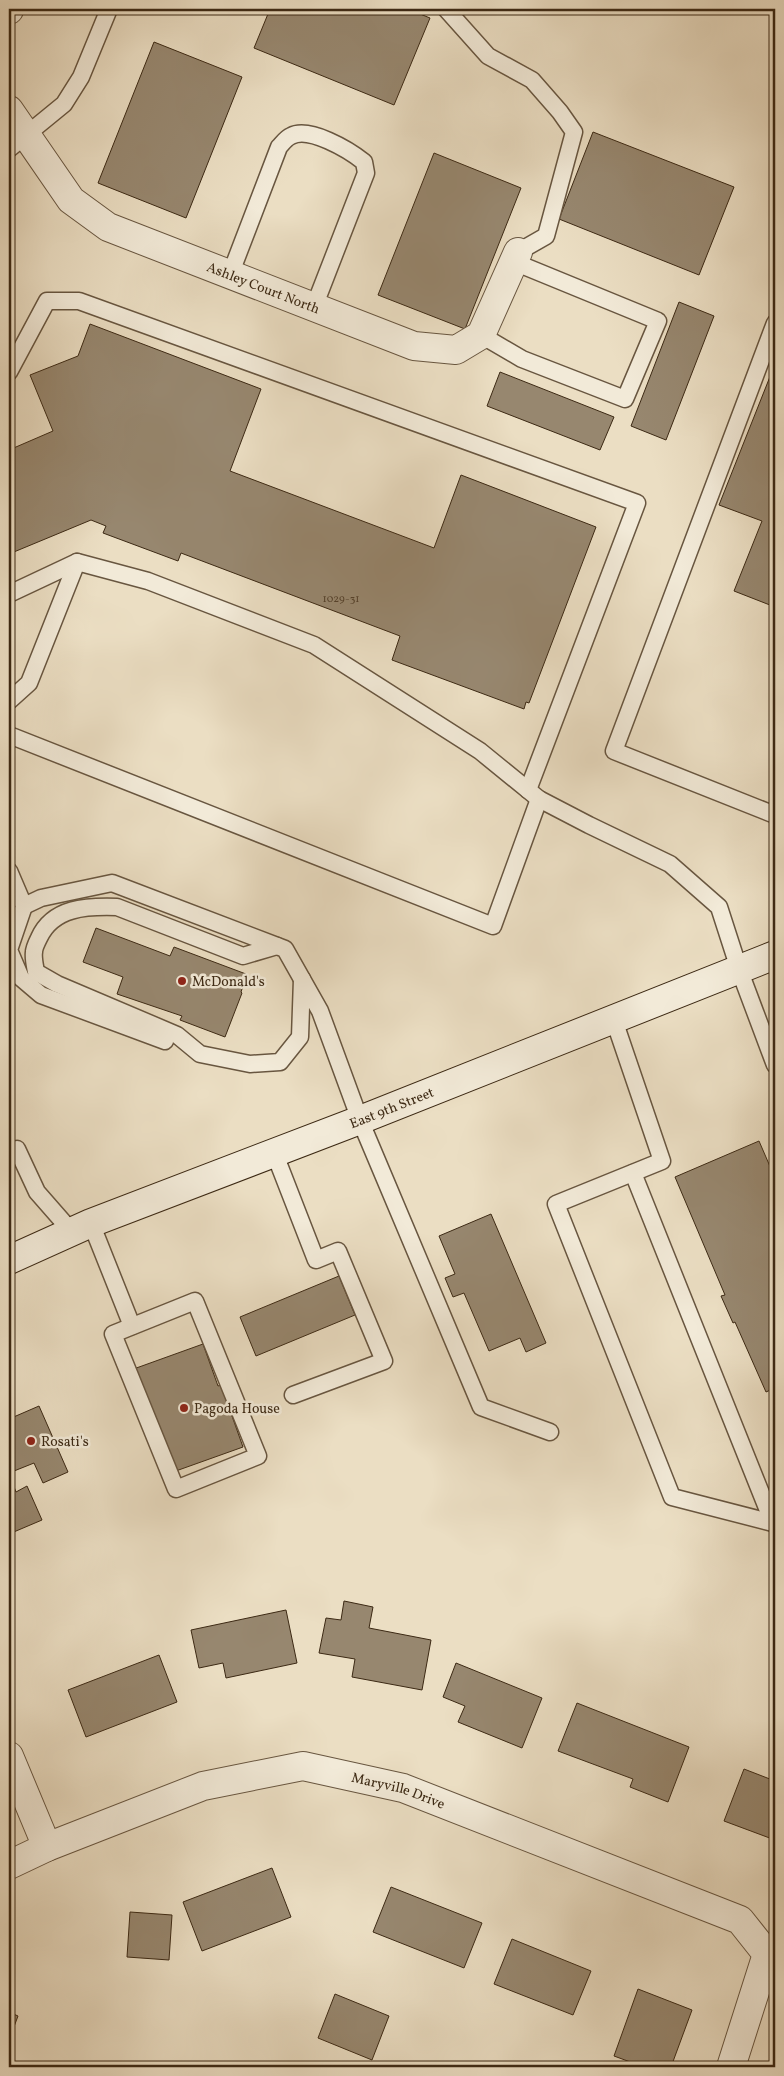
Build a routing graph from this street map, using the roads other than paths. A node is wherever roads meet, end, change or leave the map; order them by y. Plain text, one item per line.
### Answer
1 (109, 9) edge
2 (446, 9) edge
3 (9, 110) edge
4 (18, 142) edge
5 (516, 257) junction
6 (230, 274) junction
7 (314, 307) junction
8 (775, 323) edge
9 (481, 335) junction
10 (9, 372) edge
11 (76, 562) junction
12 (9, 594) edge
13 (9, 702) edge
14 (9, 736) edge
15 (534, 794) junction
16 (775, 815) edge
17 (9, 872) edge
18 (24, 906) junction
19 (277, 946) junction
20 (775, 955) edge
21 (739, 970) junction
22 (302, 979) junction
23 (614, 1020) junction
24 (200, 1054) junction
25 (775, 1065) edge
26 (360, 1120) junction
27 (9, 1152) edge
28 (274, 1152) junction
29 (633, 1173) junction
30 (82, 1228) junction
31 (9, 1260) edge
32 (132, 1326) junction
33 (293, 1395) dead end
34 (550, 1432) dead end
35 (9, 1756) edge
36 (47, 1847) junction
37 (9, 1864) edge
38 (731, 2067) edge

1 - 4 lane
2 - 5 lane
3 - 4 street, Ashley Court North
4 - 6 street, Ashley Court North
5 - 9 street
5 - 9 lane
6 - 7 street, Ashley Court North
6 - 7 lane
7 - 9 street, Ashley Court North
8 - 16 lane
10 - 15 lane
11 - 12 lane
11 - 13 lane
11 - 15 lane
14 - 15 lane
15 - 21 lane
17 - 18 lane
18 - 19 lane
18 - 24 lane
19 - 22 lane
19 - 24 lane
20 - 21 street, East 9th Street
21 - 23 street, East 9th Street
21 - 25 lane
22 - 24 lane
22 - 26 lane
23 - 26 street, East 9th Street
23 - 29 lane
26 - 28 street, East 9th Street
26 - 34 lane
27 - 30 lane
28 - 30 street, East 9th Street
28 - 33 lane
29 - 29 lane
30 - 31 street, East 9th Street
30 - 32 lane
32 - 32 lane
35 - 36 street
36 - 37 street, Maryville Drive
36 - 38 street, Maryville Drive

